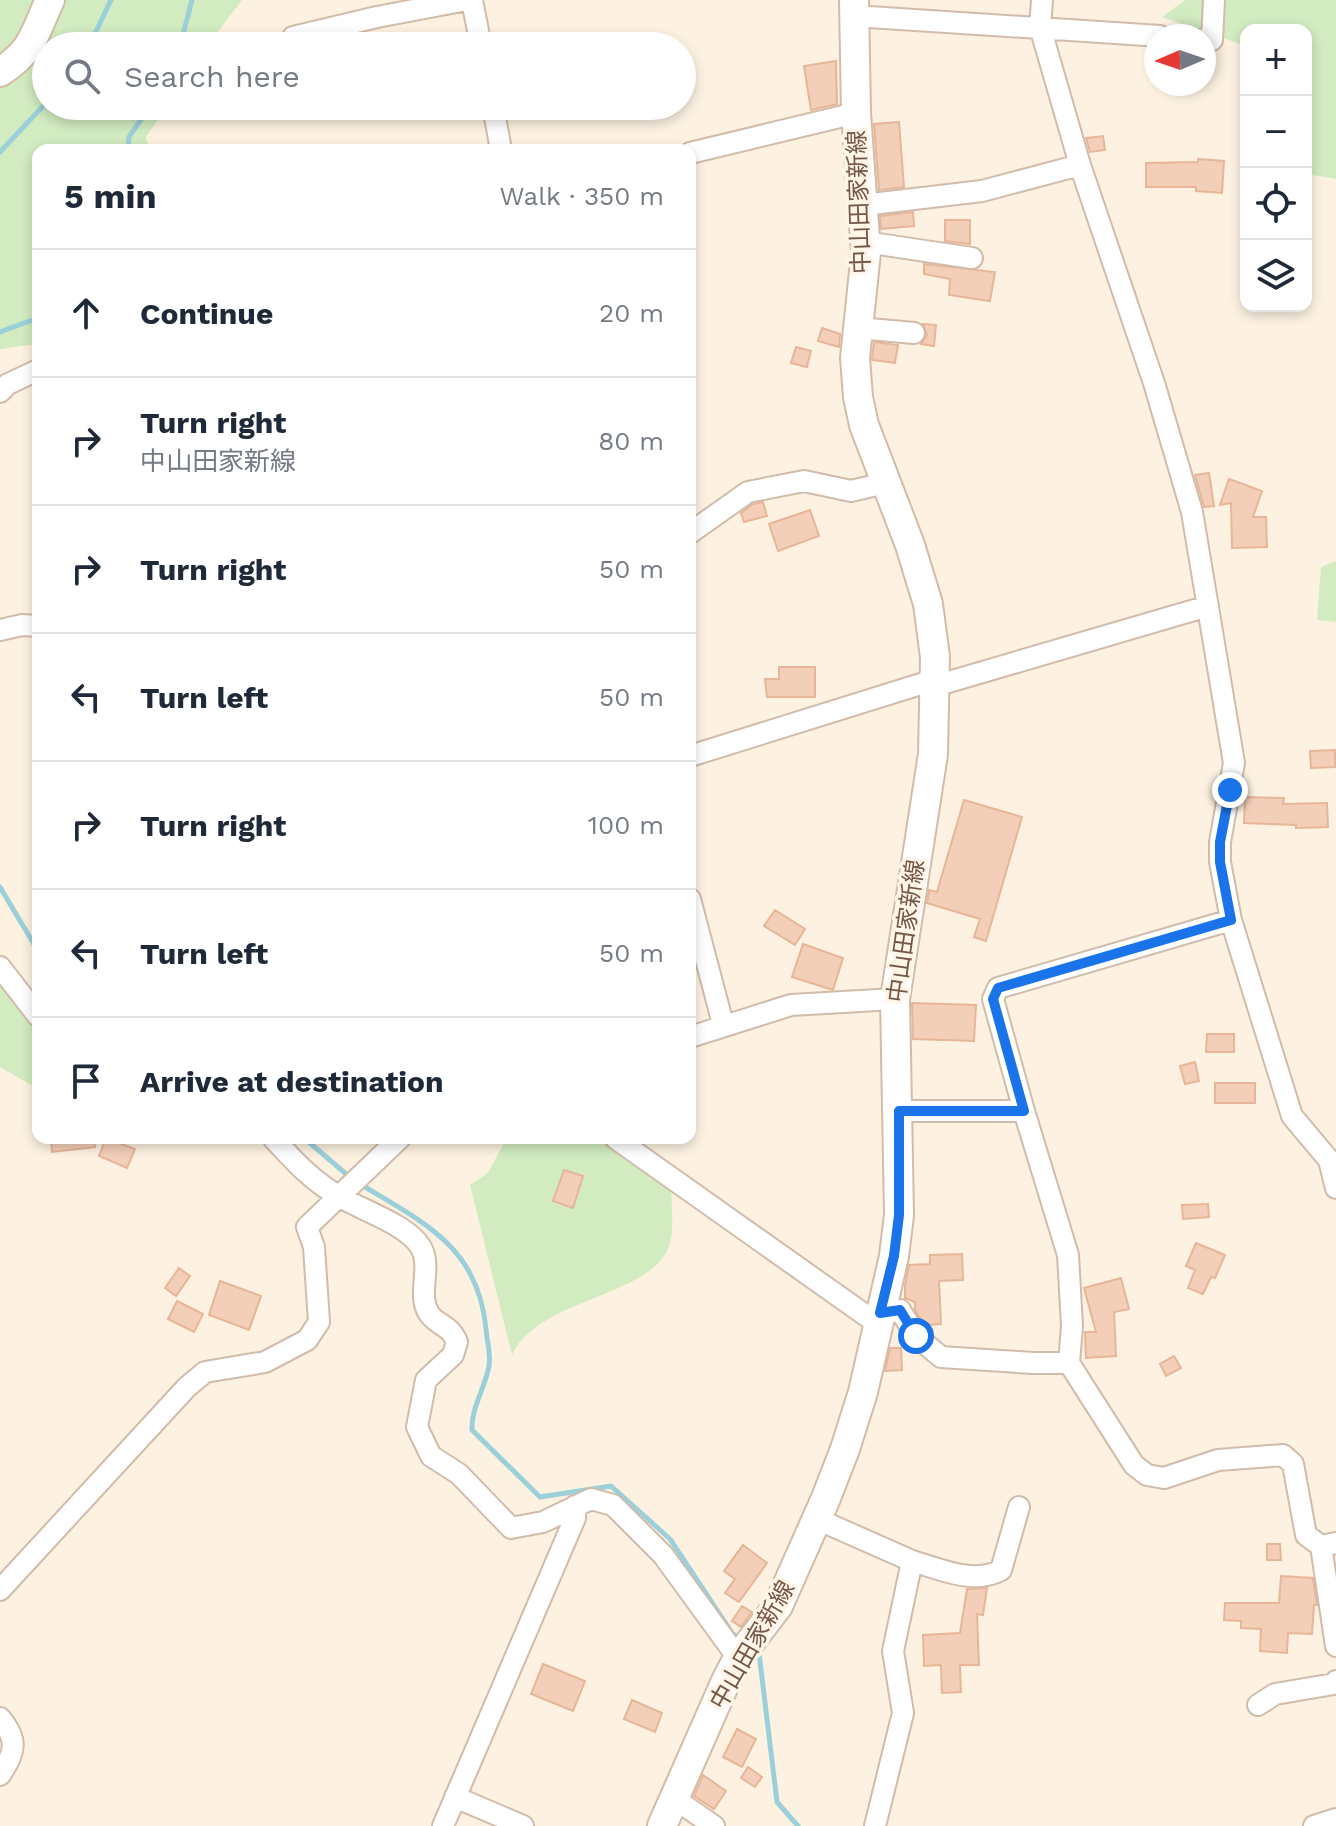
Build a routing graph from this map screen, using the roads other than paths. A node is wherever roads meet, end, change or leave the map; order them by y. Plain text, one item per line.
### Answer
1 (50, 0) edge
2 (470, 0) edge
3 (1042, 0) edge
4 (1214, 0) edge
5 (854, 8) edge
6 (1213, 24) edge
7 (1040, 27) junction
8 (36, 32) edge
9 (314, 32) edge
10 (478, 32) edge
11 (1144, 35) edge
12 (32, 41) edge
13 (0, 72) edge
14 (856, 113) junction
15 (496, 120) edge
16 (500, 144) edge
17 (696, 152) edge
18 (1080, 165) junction
19 (863, 205) junction
20 (865, 242) junction
21 (972, 258) dead end
22 (858, 328) junction
23 (914, 333) dead end
24 (32, 373) edge
25 (0, 392) edge
26 (885, 483) junction
27 (696, 529) edge
28 (1208, 606) junction
29 (32, 626) edge
30 (0, 630) edge
31 (935, 686) junction
32 (696, 754) edge
33 (1231, 920) junction
34 (696, 922) edge
35 (0, 967) edge
36 (895, 999) junction
37 (32, 1008) edge
38 (723, 1024) junction
39 (696, 1035) edge
40 (899, 1111) junction
41 (1024, 1111) junction
42 (279, 1144) edge
43 (394, 1144) edge
44 (623, 1144) edge
45 (1336, 1188) edge
46 (340, 1198) junction
47 (880, 1313) junction
48 (1069, 1363) junction
49 (575, 1506) junction
50 (1019, 1507) dead end
51 (817, 1519) junction
52 (1329, 1545) edge
53 (912, 1561) junction
54 (0, 1590) edge
55 (1336, 1646) edge
56 (738, 1658) junction
57 (1336, 1681) edge
58 (1258, 1705) dead end
59 (0, 1718) edge
60 (0, 1775) edge
61 (455, 1797) junction
62 (675, 1799) junction
63 (1336, 1819) edge
64 (443, 1826) edge
65 (523, 1826) edge
66 (662, 1826) edge
67 (714, 1826) edge
68 (875, 1826) edge
69 (1314, 1826) edge

1 - 8 main road
2 - 9 street
2 - 10 street
3 - 7 street
4 - 6 street
5 - 7 street
5 - 14 main road, 中山田家新線
7 - 11 street
7 - 18 street
12 - 13 main road
14 - 17 street
14 - 19 main road, 中山田家新線
15 - 16 street
18 - 19 street
18 - 28 street
19 - 20 main road, 中山田家新線
20 - 21 street
20 - 22 main road, 中山田家新線
22 - 23 street
22 - 26 main road, 中山田家新線
24 - 25 street
26 - 27 street
26 - 31 main road, 中山田家新線
28 - 31 street
28 - 33 street
29 - 30 street
31 - 32 street
31 - 36 main road, 中山田家新線
33 - 41 street
33 - 45 street
34 - 38 street
35 - 37 street
36 - 38 street
36 - 40 main road, 中山田家新線
38 - 39 street
40 - 41 street
40 - 47 main road, 中山田家新線
41 - 48 street
42 - 46 street
43 - 46 street
44 - 47 street
46 - 49 street
46 - 54 street
47 - 48 street
47 - 51 main road, 中山田家新線
48 - 52 street
49 - 56 street
49 - 61 street
50 - 53 street
51 - 53 street
51 - 56 main road, 中山田家新線
52 - 55 street
53 - 68 street
56 - 62 main road, 中山田家新線
57 - 58 street
59 - 60 street
61 - 64 street
61 - 65 street
62 - 66 main road, 中山田家新線
62 - 67 street
63 - 69 street

